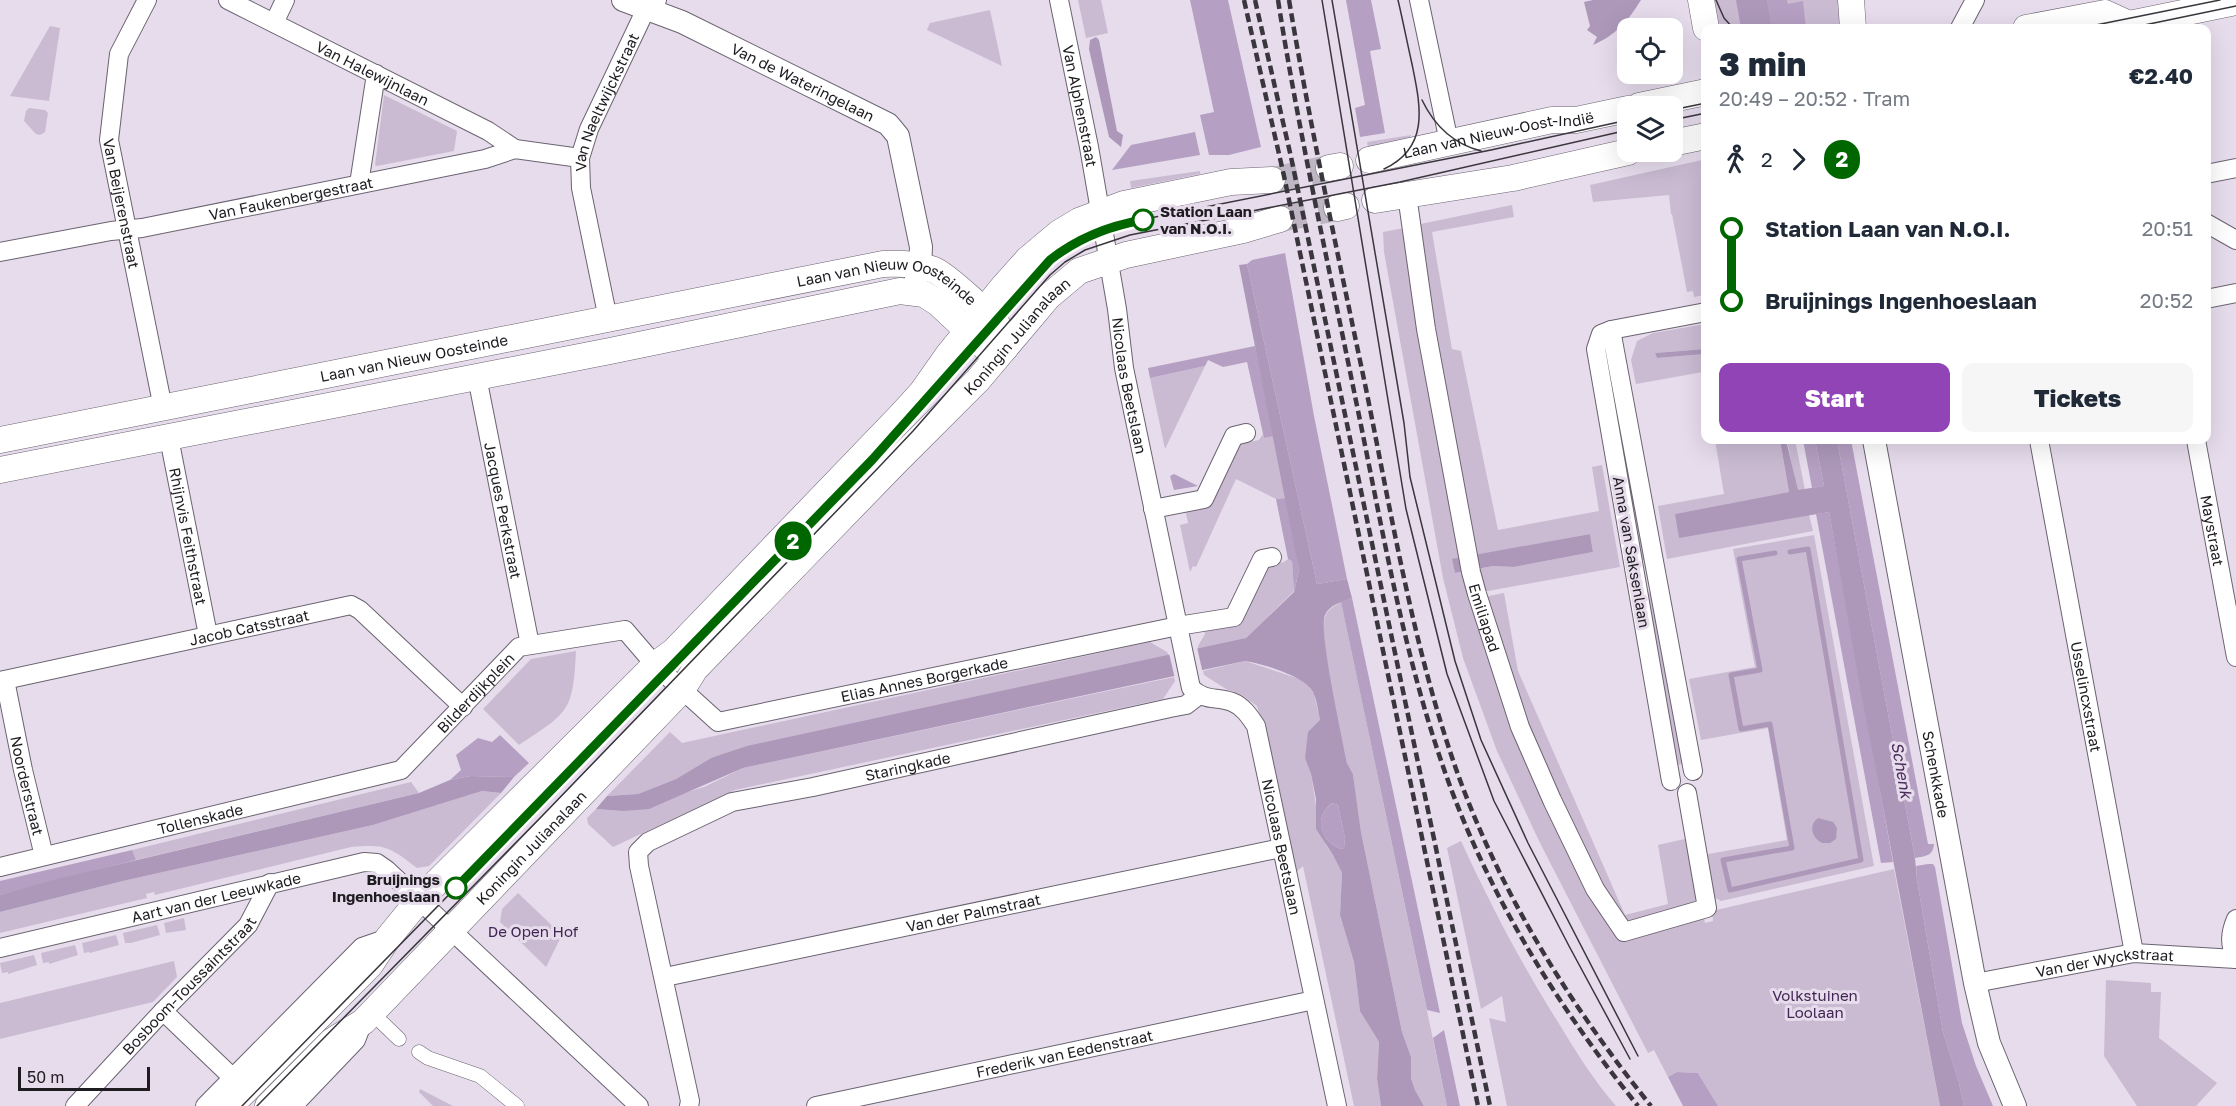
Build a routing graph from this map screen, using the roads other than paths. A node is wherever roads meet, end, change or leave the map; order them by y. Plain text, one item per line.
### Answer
1 (147, 0) edge
2 (228, 0) edge
3 (285, 0) edge
4 (623, 0) edge
5 (1059, 0) edge
6 (1419, 0) edge
7 (1701, 0) edge
8 (1851, 0) edge
9 (1975, 0) edge
10 (2236, 2) edge
11 (652, 5) edge
12 (274, 23) junction
13 (1705, 24) edge
14 (1853, 24) edge
15 (1962, 24) edge
16 (2047, 24) edge
17 (2124, 24) edge
18 (2136, 24) edge
19 (376, 74) junction
20 (1701, 93) edge
21 (1683, 97) edge
22 (1617, 111) edge
23 (1447, 132) junction
24 (1701, 137) edge
25 (1683, 141) edge
26 (515, 149) junction
27 (1617, 154) edge
28 (580, 158) junction
29 (1369, 160) dead end
30 (2236, 168) edge
31 (2211, 173) edge
32 (1272, 180) tunnel mouth
33 (359, 184) junction
34 (1407, 195) junction
35 (1375, 200) dead end
36 (1099, 212) junction
37 (1280, 219) tunnel mouth
38 (2211, 226) edge
39 (126, 230) junction
40 (2236, 240) edge
41 (0, 252) edge
42 (1108, 261) junction
43 (920, 267) junction
44 (912, 292) junction
45 (2236, 294) edge
46 (2211, 298) edge
47 (1701, 313) edge
48 (608, 319) junction
49 (975, 321) junction
50 (1611, 330) junction
51 (1005, 348) junction
52 (477, 377) junction
53 (163, 408) junction
54 (1246, 433) dead end
55 (169, 438) junction
56 (0, 440) edge
57 (1875, 444) edge
58 (2040, 444) edge
59 (2197, 444) edge
60 (0, 470) edge
61 (1153, 509) junction
62 (1272, 557) dead end
63 (1178, 626) junction
64 (208, 635) junction
65 (530, 645) junction
66 (2236, 657) edge
67 (665, 658) junction
68 (688, 679) junction
69 (3, 681) edge
70 (1199, 695) junction
71 (463, 707) junction
72 (401, 770) joint
73 (1693, 771) junction
74 (1671, 781) junction
75 (1687, 794) junction
76 (1281, 848) junction
77 (44, 856) junction
78 (0, 867) edge
79 (270, 883) junction
80 (419, 900) junction
81 (1707, 908) joint
82 (2236, 919) edge
83 (451, 932) junction
84 (388, 938) junction
85 (0, 948) edge
86 (2134, 953) junction
87 (2236, 959) edge
88 (665, 977) junction
89 (1975, 983) junction
90 (1314, 1000) junction
91 (163, 1011) junction
92 (367, 1018) junction
93 (399, 1039) dead end
94 (419, 1052) dead end
95 (233, 1078) junction
96 (302, 1103) edge
97 (75, 1106) edge
98 (206, 1106) edge
99 (230, 1106) edge
100 (268, 1106) edge
101 (518, 1106) edge
102 (639, 1106) edge
103 (689, 1106) edge
104 (816, 1106) edge
105 (1337, 1106) edge
106 (2015, 1106) edge

1 - 39 street, Van Beijerenstraat
2 - 12 street, Van Halewijnlaan
3 - 12 street
4 - 11 street, Van de Wateringelaan
5 - 36 street, Van Alphenstraat
6 - 23 street
7 - 13 main road
8 - 14 main road
9 - 15 street
10 - 18 main road
11 - 28 street, Van Naeltwijckstraat
11 - 43 street, Van de Wateringelaan
12 - 19 street, Van Halewijnlaan
16 - 17 main road
19 - 26 street, Van Halewijnlaan
19 - 33 street
20 - 21 main road
22 - 23 main road, Laan van Nieuw-Oost-Indië
23 - 29 main road, Laan van Nieuw-Oost-Indië
24 - 25 main road
26 - 28 street, Van Faukenbergestraat
26 - 33 street, Van Faukenbergestraat
27 - 34 main road
28 - 48 street, Van Naeltwijckstraat
30 - 31 street
32 - 36 main road
33 - 39 street, Van Faukenbergestraat
34 - 35 main road
34 - 81 street, Emiliapad
36 - 42 street, Van Alphenstraat
36 - 49 main road
37 - 42 main road
38 - 40 street
39 - 41 street, Van Faukenbergestraat
39 - 53 street, Van Beijerenstraat
42 - 51 main road, Koningin Julianalaan
42 - 61 street, Nicolaas Beetslaan
43 - 44 street, Van de Wateringelaan
43 - 48 main road, Laan van Nieuw Oosteinde
43 - 49 main road, Laan van Nieuw Oosteinde
44 - 49 main road, Laan van Nieuw Oosteinde
44 - 52 main road, Laan van Nieuw Oosteinde
45 - 46 street
47 - 50 street
48 - 53 main road, Laan van Nieuw Oosteinde
49 - 51 main road, Laan van Nieuw Oosteinde
49 - 67 main road
50 - 73 street, Anna van Saksenlaan
50 - 74 street, Anna van Saksenlaan
51 - 68 main road, Koningin Julianalaan
52 - 55 main road, Laan van Nieuw Oosteinde
52 - 65 street, Jacques Perkstraat
53 - 56 main road, Laan van Nieuw Oosteinde
54 - 61 street
55 - 60 main road, Laan van Nieuw Oosteinde
55 - 64 street, Rhijnvis Feithstraat
57 - 89 street, Schenkkade
58 - 86 street, Usselincxstraat
59 - 66 street, Maystraat
61 - 63 street, Nicolaas Beetslaan
62 - 63 street
63 - 68 street, Elias Annes Borgerkade
63 - 70 street, Nicolaas Beetslaan
64 - 69 street, Jacob Catsstraat
64 - 71 street, Jacob Catsstraat
65 - 67 street, Bilderdijkplein
65 - 71 street, Bilderdijkplein
67 - 68 street
67 - 80 main road
68 - 83 main road, Koningin Julianalaan
69 - 77 street, Noorderstraat
70 - 76 street, Nicolaas Beetslaan
70 - 88 street, Staringkade
71 - 72 street, Bilderdijkplein
72 - 77 street, Tollenskade
73 - 74 street
73 - 75 street, Anna van Saksenlaan
74 - 75 street
75 - 81 street, Anna van Saksenlaan
76 - 88 street, Van der Palmstraat
76 - 90 street, Nicolaas Beetslaan
77 - 78 street, Tollenskade
79 - 80 street, Aart van der Leeuwkade
79 - 85 street, Aart van der Leeuwkade
79 - 91 street, Bosboom-Toussaintstraat
80 - 83 street
80 - 84 main road
82 - 87 street
83 - 92 main road, Koningin Julianalaan
83 - 102 street
84 - 95 street
84 - 99 main road
86 - 87 street, Van der Wyckstraat
86 - 89 street, Van der Wyckstraat
88 - 103 street
89 - 106 street, Schenkkade
90 - 104 street, Frederik van Eedenstraat
90 - 105 street, Nicolaas Beetslaan
91 - 95 street
91 - 97 street, Bosboom-Toussaintstraat
92 - 93 street
92 - 96 street, Koningin Julianalaan
92 - 100 main road, Koningin Julianalaan
94 - 101 street
95 - 98 street

